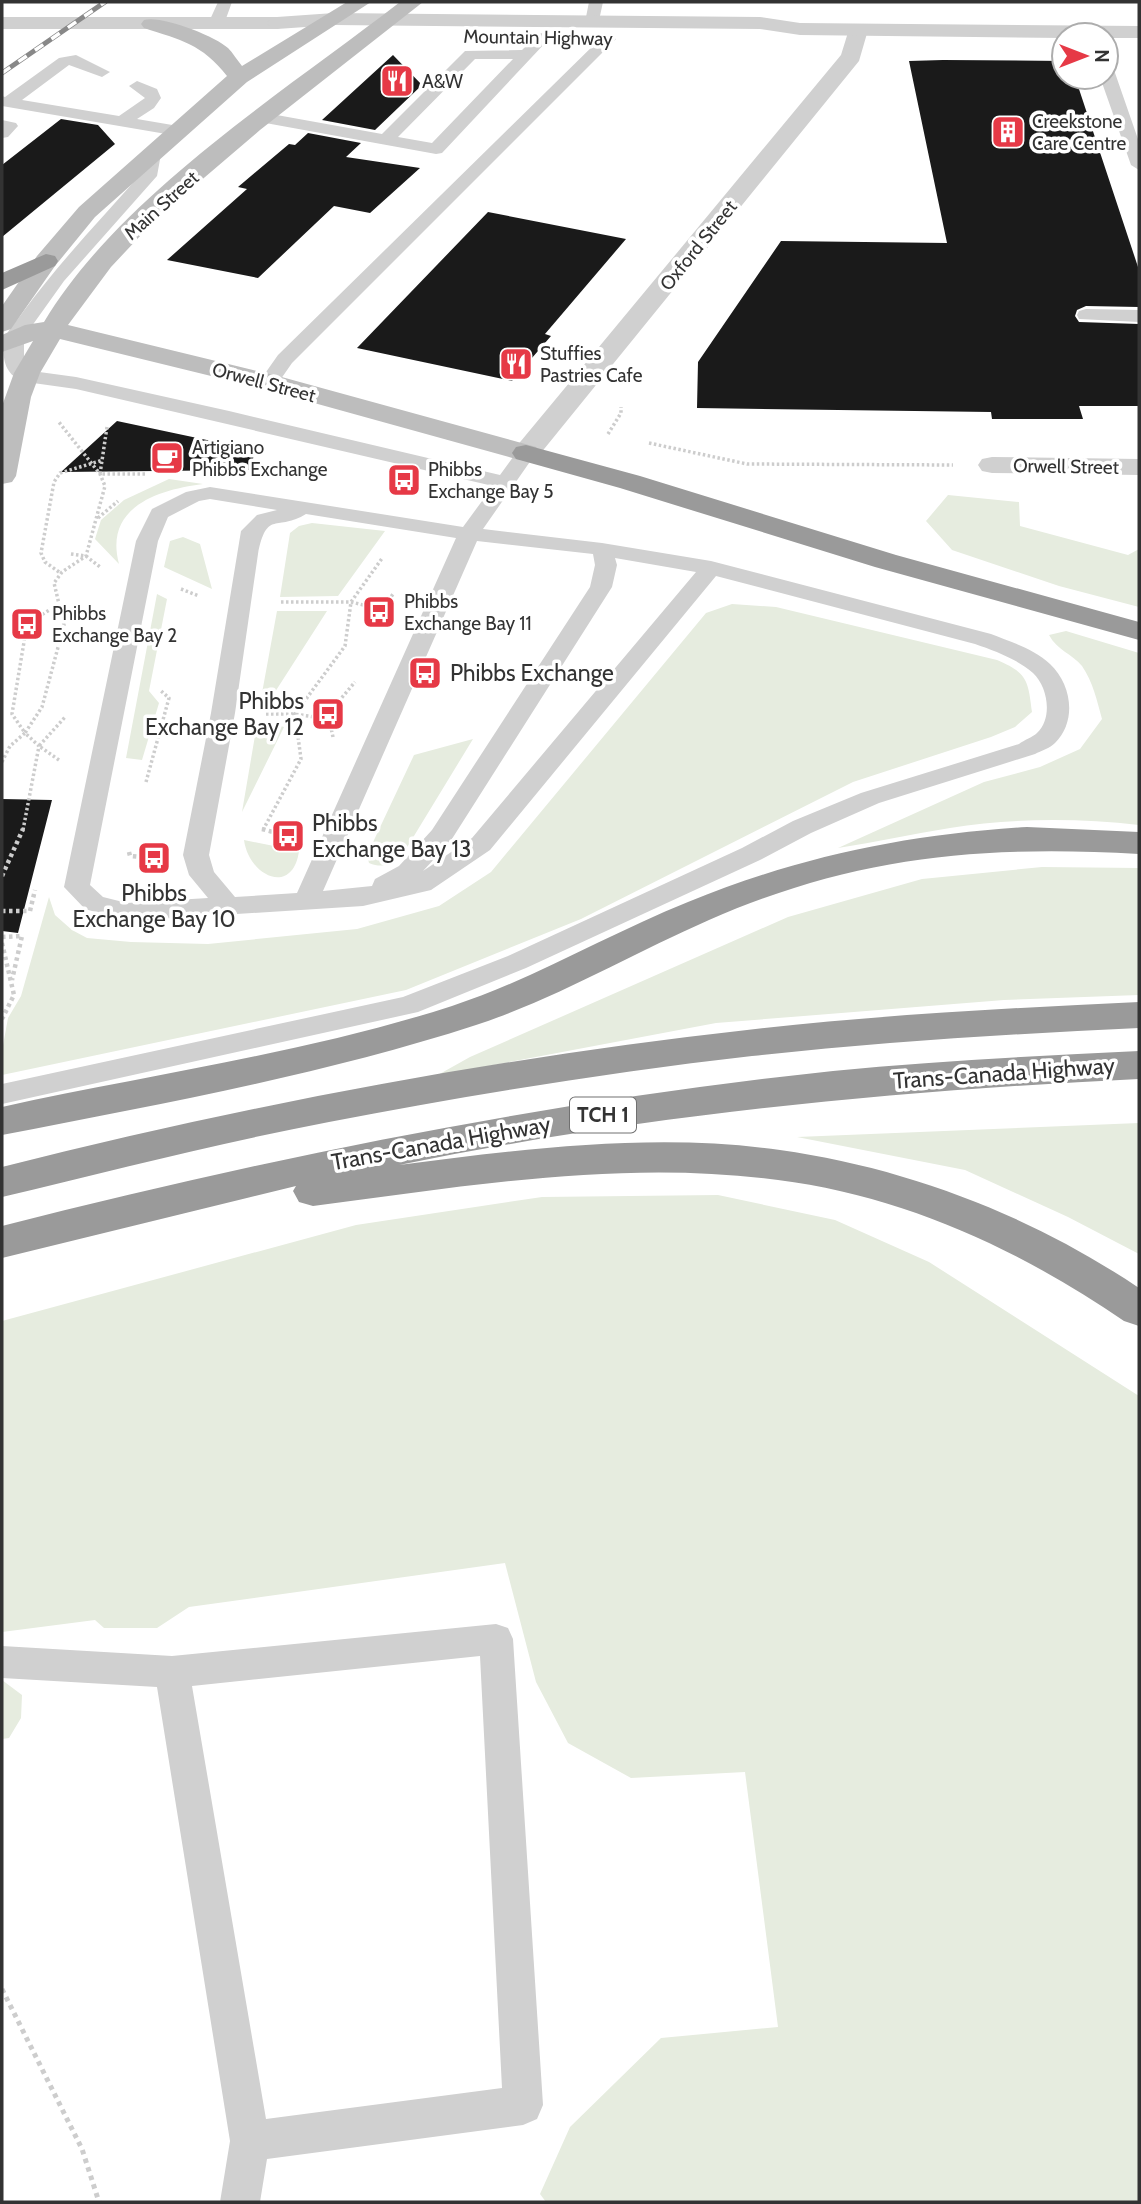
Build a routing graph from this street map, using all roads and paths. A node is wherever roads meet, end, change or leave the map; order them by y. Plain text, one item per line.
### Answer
1 (60, 2) edge
2 (225, 2) edge
3 (361, 2) edge
4 (413, 2) edge
5 (594, 12) edge
6 (334, 19) junction
7 (2, 23) edge
8 (28, 23) junction
9 (151, 23) junction
10 (277, 23) junction
11 (216, 24) junction
12 (382, 26) junction
13 (800, 29) junction
14 (857, 30) junction
15 (311, 32) junction
16 (1050, 32) edge
17 (1120, 32) edge
18 (1139, 32) edge
19 (542, 37) junction
20 (608, 39) junction
21 (2, 41) edge
22 (526, 55) junction
23 (102, 72) dead end
24 (239, 77) junction
25 (137, 86) dead end
26 (1113, 91) edge
27 (5, 101) edge
28 (53, 106) junction
29 (260, 117) junction
30 (121, 121) junction
31 (5, 128) edge
32 (178, 131) junction
33 (386, 140) junction
34 (153, 154) junction
35 (1139, 165) edge
36 (46, 261) junction
37 (2, 283) edge
38 (1087, 315) dead end
39 (1139, 316) edge
40 (52, 329) junction
41 (6, 335) edge
42 (26, 376) junction
43 (269, 382) junction
44 (55, 418) dead end
45 (105, 422) dead end
46 (597, 431) dead end
47 (621, 436) dead end
48 (646, 442) dead end
49 (526, 453) junction
50 (103, 460) junction
51 (91, 463) junction
52 (992, 465) joint
53 (1139, 467) edge
54 (100, 474) junction
55 (151, 474) dead end
56 (2, 476) edge
57 (504, 482) junction
58 (326, 511) junction
59 (469, 534) junction
60 (391, 546) dead end
61 (602, 549) junction
62 (41, 554) junction
63 (50, 554) dead end
64 (71, 554) dead end
65 (86, 556) junction
66 (711, 568) junction
67 (59, 572) junction
68 (106, 572) dead end
69 (176, 587) dead end
70 (206, 600) dead end
71 (279, 602) dead end
72 (351, 602) junction
73 (60, 604) junction
74 (381, 609) dead end
75 (1139, 631) edge
76 (68, 713) dead end
77 (259, 713) dead end
78 (295, 714) junction
79 (328, 719) dead end
80 (25, 733) junction
81 (39, 746) junction
82 (2, 762) edge
83 (288, 836) dead end
84 (1139, 843) edge
85 (2, 876) edge
86 (363, 897) junction
87 (305, 902) junction
88 (229, 906) junction
89 (2, 937) edge
90 (2, 943) edge
91 (11, 985) junction
92 (1139, 1015) edge
93 (2, 1020) edge
94 (1139, 1065) edge
95 (95, 1086) junction
96 (2, 1094) edge
97 (2, 1121) edge
98 (2, 1182) edge
99 (75, 1222) junction
100 (2, 1242) edge
101 (1139, 1309) edge
102 (2, 1662) edge
103 (172, 1672) junction
104 (2, 1989) edge
105 (250, 2141) junction
106 (99, 2202) edge
107 (240, 2202) edge

1 - 8 street
2 - 11 lane
3 - 6 main road, Main Street
4 - 12 main road, Main Street
5 - 12 street, Mountain Highway
5 - 13 street, Mountain Highway
6 - 10 street, Mountain Highway
6 - 12 street, Mountain Highway
6 - 15 main road, Main Street
7 - 8 street, Mountain Highway
8 - 9 street, Mountain Highway
8 - 21 street
9 - 11 street, Mountain Highway
9 - 24 main road
10 - 11 street, Mountain Highway
10 - 15 street, Mountain Highway
12 - 15 street, Mountain Highway
12 - 19 street, Mountain Highway
12 - 29 main road, Main Street
13 - 14 street, Mountain Highway
13 - 20 street, Mountain Highway
14 - 16 street, Mountain Highway
14 - 49 street, Oxford Street
15 - 24 main road, Main Street
17 - 18 street, Mountain Highway
19 - 20 street, Mountain Highway
19 - 22 lane
20 - 43 lane
22 - 33 lane
22 - 33 lane
23 - 27 lane
24 - 32 main road, Main Street
25 - 30 lane
26 - 35 lane
27 - 28 lane
28 - 30 lane
28 - 31 lane
29 - 33 lane
29 - 40 main road, Main Street
30 - 32 lane
32 - 34 main road, Main Street
34 - 36 main road, Main Street
34 - 41 lane
36 - 37 highway
36 - 41 main road, Main Street
38 - 39 lane
40 - 41 main road, Orwell Street
40 - 42 main road, Main Street
40 - 43 main road, Orwell Street
41 - 42 lane
42 - 56 main road, Main Street
42 - 57 lane, Orwell Street
43 - 49 main road, Orwell Street
44 - 51 path
45 - 50 path
46 - 47 path
48 - 52 path
49 - 57 lane
49 - 75 highway
50 - 51 path
50 - 54 path
51 - 54 path
51 - 62 path
52 - 53 street, Orwell Street
54 - 55 path
54 - 65 path
57 - 59 lane
58 - 59 lane
58 - 88 lane
58 - 88 lane
59 - 61 lane
59 - 87 lane
60 - 72 path
61 - 66 lane
61 - 86 lane
62 - 63 path
62 - 67 path
64 - 65 path
65 - 67 path
65 - 68 path
66 - 86 lane
66 - 95 lane
67 - 73 path
69 - 70 path
71 - 72 path
72 - 74 path
72 - 78 path
73 - 80 path
73 - 80 path
76 - 81 path
77 - 78 path
78 - 79 path
78 - 83 path
80 - 81 path
80 - 82 path
81 - 85 path
84 - 95 highway
86 - 87 lane
87 - 88 lane
89 - 91 path
90 - 91 path
91 - 93 path
92 - 98 highway, TCH 1
94 - 99 highway, Trans-Canada Highway / TCH 1
95 - 96 lane
95 - 97 highway
99 - 100 highway, Trans-Canada Highway / TCH 1
99 - 101 highway
102 - 103 lane
103 - 105 lane
103 - 105 lane
104 - 106 path
105 - 107 lane

